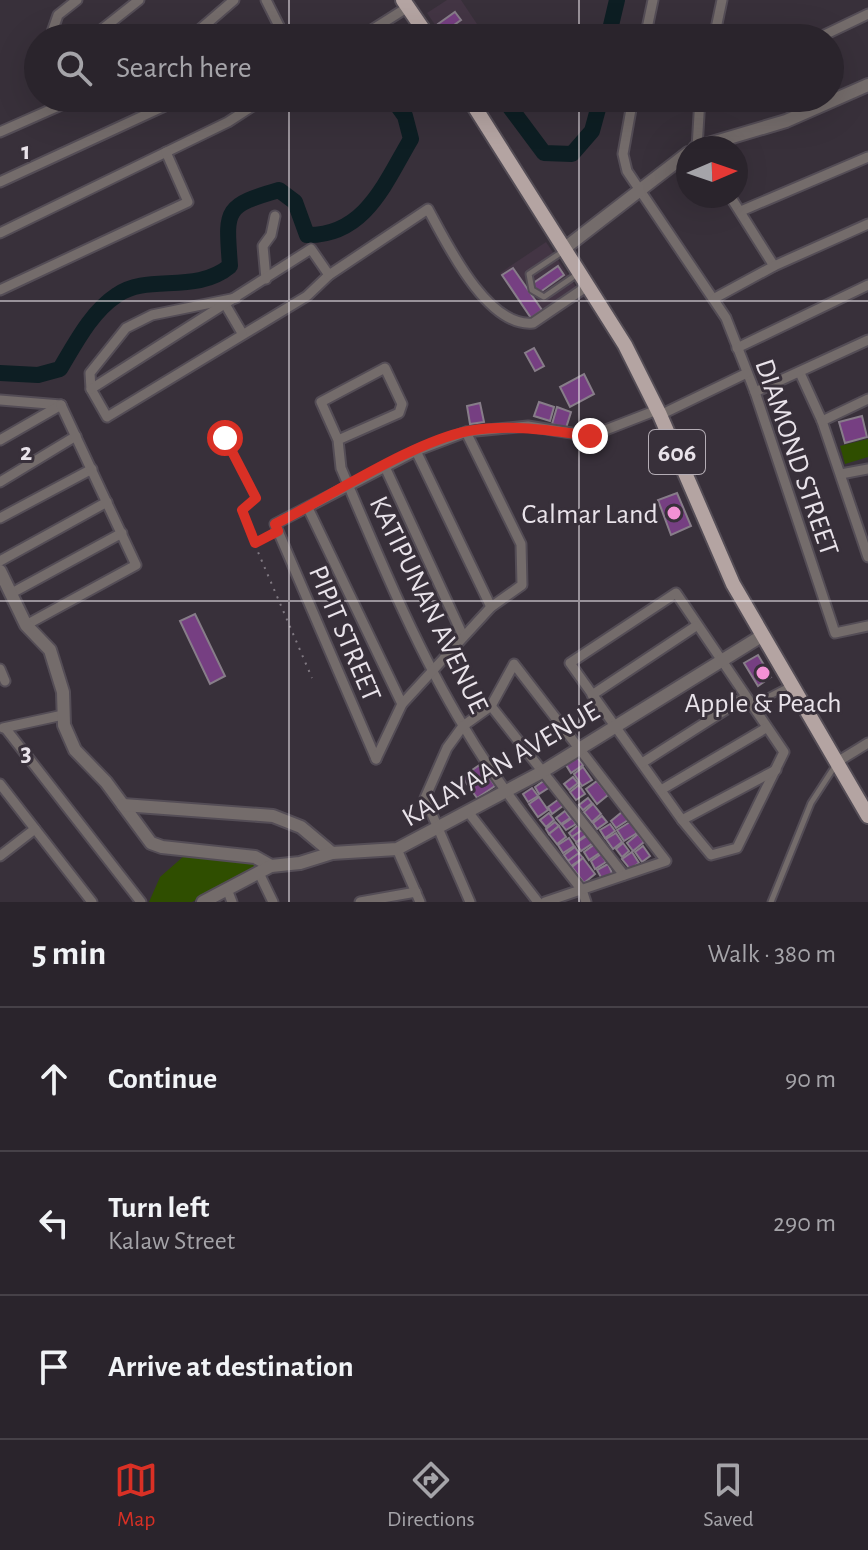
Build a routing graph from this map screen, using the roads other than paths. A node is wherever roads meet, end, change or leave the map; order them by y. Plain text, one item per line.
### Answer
1 (77, 0) edge
2 (139, 0) edge
3 (214, 0) edge
4 (234, 0) edge
5 (266, 0) edge
6 (653, 0) edge
7 (722, 0) edge
8 (406, 4) edge
9 (222, 12) junction
10 (868, 14) edge
11 (55, 24) edge
12 (109, 24) edge
13 (207, 24) edge
14 (278, 24) edge
15 (378, 24) edge
16 (420, 24) edge
17 (648, 24) edge
18 (717, 24) edge
19 (844, 26) edge
20 (868, 85) edge
21 (844, 96) edge
22 (45, 112) edge
23 (152, 112) edge
24 (243, 112) edge
25 (478, 112) edge
26 (630, 112) edge
27 (698, 112) edge
28 (806, 112) edge
29 (0, 132) edge
30 (696, 136) edge
31 (737, 136) edge
32 (166, 152) junction
33 (868, 157) edge
34 (676, 162) edge
35 (0, 182) edge
36 (639, 190) junction
37 (739, 208) edge
38 (741, 211) junction
39 (275, 216) dead end
40 (868, 224) edge
41 (0, 233) edge
42 (565, 248) junction
43 (774, 266) junction
44 (329, 275) junction
45 (585, 278) junction
46 (266, 279) junction
47 (868, 285) edge
48 (0, 290) edge
49 (236, 298) junction
50 (715, 298) junction
51 (225, 304) junction
52 (242, 333) junction
53 (868, 340) edge
54 (737, 348) junction
55 (747, 373) junction
56 (800, 373) junction
57 (91, 389) junction
58 (755, 392) junction
59 (868, 399) edge
60 (0, 400) edge
61 (61, 405) junction
62 (659, 412) junction
63 (822, 421) junction
64 (466, 432) junction
65 (76, 436) junction
66 (0, 440) edge
67 (338, 440) junction
68 (416, 451) junction
69 (385, 467) junction
70 (92, 469) junction
71 (868, 469) edge
72 (841, 474) junction
73 (0, 482) edge
74 (348, 485) junction
75 (107, 502) junction
76 (308, 508) junction
77 (0, 518) edge
78 (122, 533) junction
79 (868, 557) edge
80 (0, 561) edge
81 (0, 571) edge
82 (10, 594) junction
83 (491, 607) junction
84 (26, 625) junction
85 (696, 626) junction
86 (868, 626) edge
87 (763, 635) junction
88 (463, 636) junction
89 (721, 662) junction
90 (0, 669) edge
91 (432, 670) junction
92 (3, 680) edge
93 (794, 683) junction
94 (592, 695) junction
95 (744, 698) junction
96 (764, 699) dead end
97 (402, 704) junction
98 (491, 706) junction
99 (63, 715) junction
100 (463, 726) junction
101 (614, 726) junction
102 (3, 728) edge
103 (766, 728) junction
104 (868, 743) edge
105 (579, 748) junction
106 (837, 762) junction
107 (642, 763) junction
108 (776, 770) junction
109 (542, 772) junction
110 (0, 784) edge
111 (661, 790) junction
112 (506, 793) junction
113 (123, 805) junction
114 (469, 813) junction
115 (868, 816) edge
116 (682, 820) junction
117 (438, 827) junction
118 (35, 829) junction
119 (397, 849) junction
120 (332, 853) junction
121 (1, 854) edge
122 (265, 869) junction
123 (624, 875) junction
124 (582, 890) junction
125 (230, 896) edge
126 (418, 897) edge
127 (92, 902) edge
128 (141, 902) edge
129 (203, 902) edge
130 (273, 902) edge
131 (360, 902) edge
132 (470, 902) edge
133 (538, 902) edge
134 (545, 902) edge
135 (586, 902) edge
136 (771, 902) edge

1 - 11 street
2 - 12 street
3 - 9 street
4 - 9 street
5 - 14 street
6 - 17 street
7 - 18 street
8 - 15 street
8 - 16 main road
9 - 13 street
10 - 19 street
20 - 21 street
22 - 29 street
23 - 35 street
24 - 32 street
25 - 42 main road, 606
26 - 36 street, DIAMOND STREET
27 - 30 street
28 - 31 street
32 - 41 street
32 - 48 street
33 - 38 street
34 - 36 street
36 - 42 street
36 - 50 street, DIAMOND STREET
37 - 38 street
38 - 43 street
39 - 46 street
40 - 43 street
42 - 45 main road, 606
42 - 45 lane
43 - 50 street
44 - 45 street
44 - 46 street
44 - 52 street
45 - 62 main road, 606
46 - 49 street
47 - 54 street
49 - 51 street
49 - 57 street
50 - 54 street, DIAMOND STREET
51 - 52 street
51 - 57 street
52 - 57 street
53 - 56 street
54 - 55 street, DIAMOND STREET
55 - 58 street, DIAMOND STREET
55 - 62 street
56 - 58 street
56 - 63 street
58 - 86 street, DIAMOND STREET
59 - 63 street
60 - 61 street
61 - 65 street
61 - 66 street
62 - 64 street
62 - 87 main road, 606
63 - 72 street
64 - 68 street
64 - 83 street
65 - 70 street
65 - 73 street
67 - 67 street, KATIPUNAN AVENUE
67 - 74 street, KATIPUNAN AVENUE
68 - 69 street
68 - 83 street
69 - 74 street
69 - 88 street
70 - 75 street
70 - 77 street
71 - 72 street
72 - 79 street
74 - 76 street
74 - 91 street, KATIPUNAN AVENUE
75 - 78 street
75 - 80 street
76 - 97 street
76 - 97 street, PIPIT STREET
78 - 82 street
78 - 84 street
81 - 82 street
82 - 84 street
83 - 88 street
84 - 99 street
85 - 89 street
85 - 94 street
85 - 94 street
87 - 89 street, KALAYAAN AVENUE
87 - 93 main road, 606
88 - 91 street
89 - 95 street
89 - 101 street, KALAYAAN AVENUE
90 - 92 street
91 - 97 street
91 - 100 street, KATIPUNAN AVENUE
93 - 96 lane
93 - 106 main road, 606
94 - 101 street
95 - 103 street
95 - 107 street
98 - 100 street
98 - 105 street
98 - 109 street
99 - 102 street
99 - 113 street
100 - 112 street, KATIPUNAN AVENUE
100 - 117 street
101 - 105 street, KALAYAAN AVENUE
101 - 107 street
102 - 128 street
103 - 108 street
103 - 111 street
104 - 106 street
105 - 109 street, KALAYAAN AVENUE
105 - 123 street
106 - 115 main road, 606
106 - 136 lane
107 - 111 street
108 - 116 street
108 - 116 street
109 - 112 street, KALAYAAN AVENUE
109 - 123 street
110 - 118 street
111 - 116 street
112 - 114 street, KALAYAAN AVENUE
112 - 124 street, KATIPUNAN AVENUE
113 - 120 street
113 - 122 street
114 - 117 street, KALAYAAN AVENUE
114 - 133 street
117 - 119 street, KALAYAAN AVENUE
117 - 132 street
118 - 121 street
118 - 127 street
119 - 120 street, KALAYAAN AVENUE
119 - 126 street
120 - 122 street, KALAYAAN AVENUE
122 - 125 street, KALAYAAN AVENUE
122 - 130 street
123 - 124 street
124 - 134 street
124 - 135 street, KATIPUNAN AVENUE
125 - 129 street, KALAYAAN AVENUE
126 - 131 street

